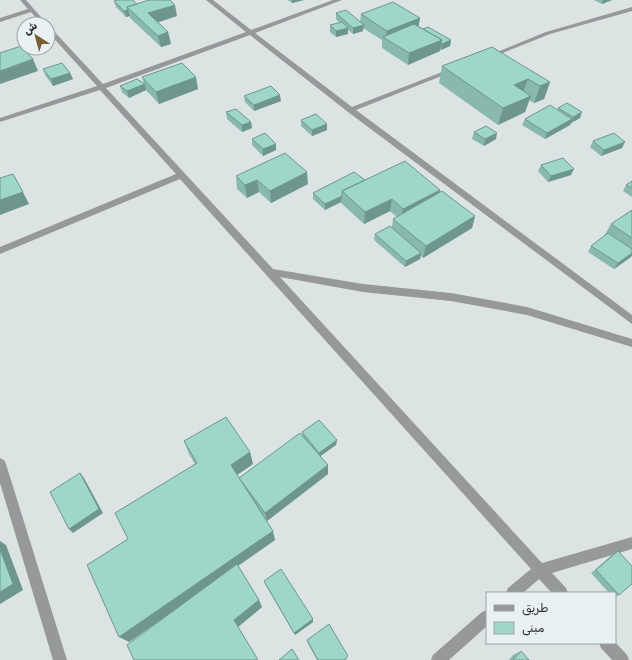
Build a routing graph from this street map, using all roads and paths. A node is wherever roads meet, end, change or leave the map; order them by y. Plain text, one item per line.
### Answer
1 (23, 0) edge
2 (209, 0) edge
3 (339, 0) edge
4 (32, 10) junction
5 (632, 10) edge
6 (37, 16) edge
7 (0, 20) edge
8 (250, 32) junction
9 (56, 37) edge
10 (482, 59) edge
11 (460, 67) edge
12 (101, 87) junction
13 (351, 110) junction
14 (0, 120) edge
15 (181, 175) junction
16 (0, 251) edge
17 (269, 272) junction
18 (632, 320) edge
19 (632, 343) edge
20 (0, 464) edge
21 (632, 543) edge
22 (540, 570) junction
23 (515, 592) edge
24 (560, 592) edge
25 (486, 618) edge
26 (607, 644) edge
27 (60, 660) edge
28 (438, 660) edge
29 (622, 660) edge

1 - 4 street
2 - 8 street
3 - 8 street
4 - 6 street
4 - 7 street
5 - 10 street
8 - 12 street
8 - 13 street
9 - 12 street
11 - 13 street
12 - 14 street
12 - 15 street
13 - 18 street
15 - 16 street
15 - 17 street
17 - 19 street
17 - 22 street
20 - 27 street
21 - 22 street
22 - 23 street
22 - 24 street
25 - 28 street
26 - 29 street

